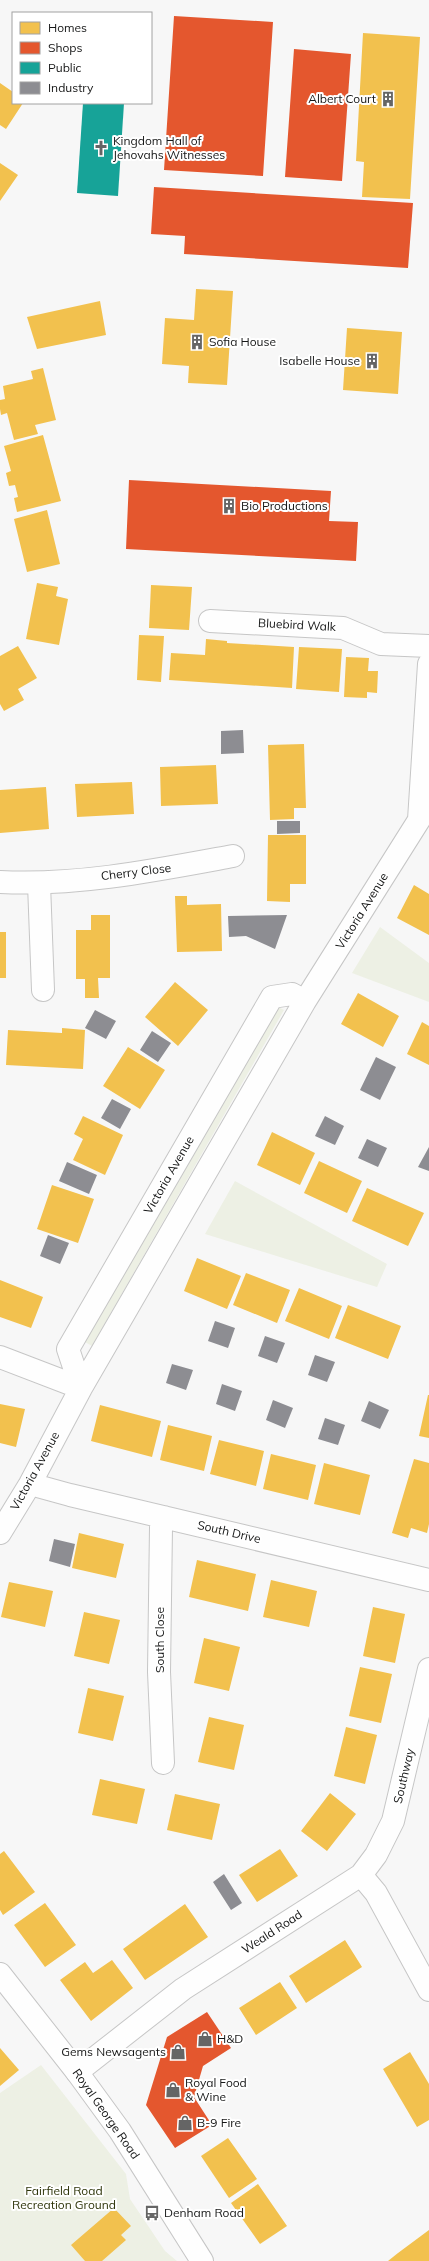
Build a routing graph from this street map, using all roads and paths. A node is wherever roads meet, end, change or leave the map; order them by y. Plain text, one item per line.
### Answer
1 (210, 621) dead end
2 (429, 646) edge
3 (429, 664) edge
4 (428, 720) edge
5 (233, 856) dead end
6 (0, 882) edge
7 (39, 884) junction
8 (43, 990) dead end
9 (305, 1002) junction
10 (0, 1357) edge
11 (81, 1388) junction
12 (30, 1484) junction
13 (164, 1517) junction
14 (0, 1533) edge
15 (429, 1580) edge
16 (429, 1669) edge
17 (163, 1763) dead end
18 (361, 1875) junction
19 (0, 1974) edge
20 (429, 1990) edge
21 (78, 2072) junction
22 (202, 2261) edge

1 - 2 street, Bluebird Walk
3 - 4 street
4 - 9 street, Victoria Avenue
5 - 7 street, Cherry Close
6 - 7 street, Cherry Close
7 - 8 street
9 - 11 street, Victoria Avenue
9 - 11 street, Victoria Avenue
10 - 11 street
11 - 12 street, Victoria Avenue
12 - 13 street, South Drive
12 - 14 street, Victoria Avenue
13 - 15 street, South Drive
13 - 17 street, South Close
16 - 18 street, Southway
18 - 20 street
18 - 21 street, Weald Road
19 - 21 street, Royal George Road
21 - 22 street, Royal George Road

